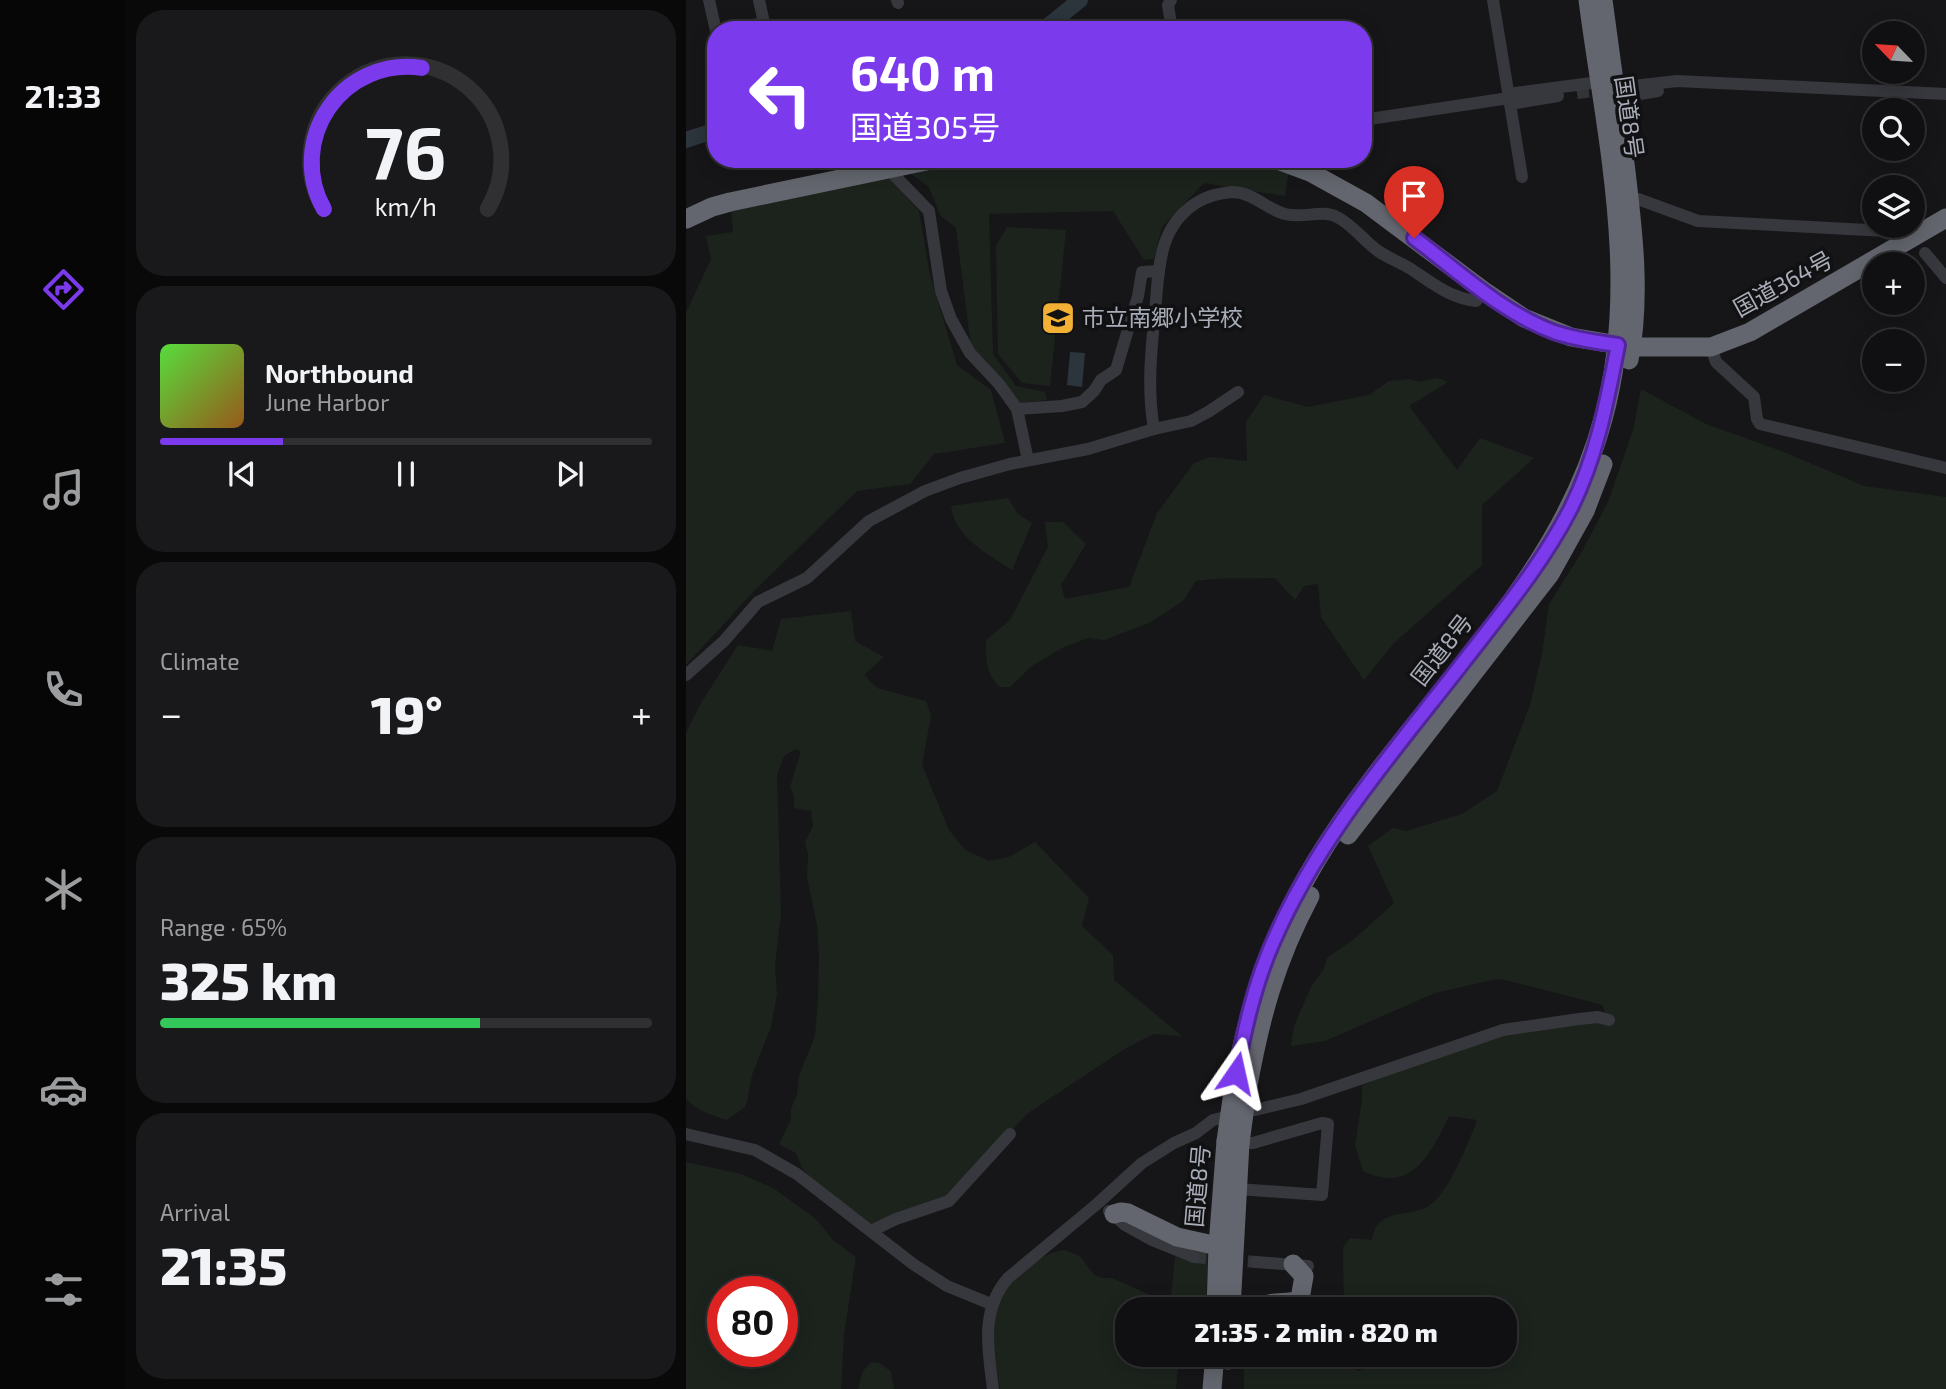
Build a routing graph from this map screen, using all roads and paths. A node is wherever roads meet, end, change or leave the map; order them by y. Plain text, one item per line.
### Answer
1 (709, 0) edge
2 (760, 0) edge
3 (1171, 0) edge
4 (1493, 0) edge
5 (1588, 0) edge
6 (1603, 0) edge
7 (714, 21) edge
8 (764, 21) edge
9 (1171, 21) edge
10 (1613, 87) junction
11 (1577, 93) tunnel mouth
12 (1946, 94) edge
13 (1509, 99) junction
14 (1372, 119) edge
15 (891, 168) edge
16 (896, 168) edge
17 (1299, 168) edge
18 (1522, 177) dead end
19 (1629, 201) junction
20 (686, 219) edge
21 (1944, 223) edge
22 (1862, 230) edge
23 (1925, 232) edge
24 (1911, 238) edge
25 (1925, 253) dead end
26 (1158, 271) junction
27 (1946, 278) edge
28 (1484, 291) junction
29 (1625, 346) junction
30 (1711, 347) junction
31 (1238, 392) dead end
32 (1017, 409) junction
33 (1154, 429) junction
34 (1028, 460) junction
35 (1946, 468) edge
36 (686, 675) edge
37 (1609, 1020) dead end
38 (686, 1134) edge
39 (1010, 1135) dead end
40 (1233, 1142) junction
41 (1238, 1189) junction
42 (1097, 1204) junction
43 (1114, 1214) junction
44 (871, 1231) junction
45 (1218, 1246) junction
46 (1194, 1257) tunnel mouth
47 (1256, 1262) tunnel mouth
48 (1301, 1265) joint
49 (1216, 1297) edge
50 (1232, 1297) edge
51 (1300, 1297) edge
52 (991, 1304) junction
53 (1221, 1367) edge
54 (1226, 1367) edge
55 (993, 1389) edge
56 (1212, 1389) edge
57 (1226, 1389) edge

1 - 7 street
2 - 8 street
3 - 9 street
4 - 13 street
5 - 10 highway, 国道8号
6 - 10 highway, 国道8号
10 - 12 street
10 - 13 street
10 - 19 highway, 国道8号
10 - 29 highway, 国道8号
11 - 13 street
13 - 14 street
13 - 18 street
15 - 20 highway
16 - 32 street
17 - 28 highway, 国道364号
19 - 22 street
19 - 29 highway, 国道8号
21 - 23 highway, 国道364号
24 - 30 highway, 国道364号
25 - 27 street
26 - 28 street
26 - 32 street
26 - 33 street
28 - 29 highway, 国道364号
29 - 30 highway, 国道364号
29 - 40 highway, 国道8号, bridge
30 - 35 street
31 - 33 street
32 - 34 street
33 - 34 street
34 - 36 street
37 - 42 street
38 - 44 street
39 - 44 street
40 - 41 highway, 国道8号
40 - 41 street
40 - 45 highway, 国道8号
41 - 50 highway, 国道8号
42 - 43 street
42 - 52 street
43 - 45 highway
43 - 46 street
44 - 52 street
45 - 49 highway, 国道8号
47 - 48 street
48 - 51 highway
52 - 55 street
53 - 56 highway
54 - 57 highway

